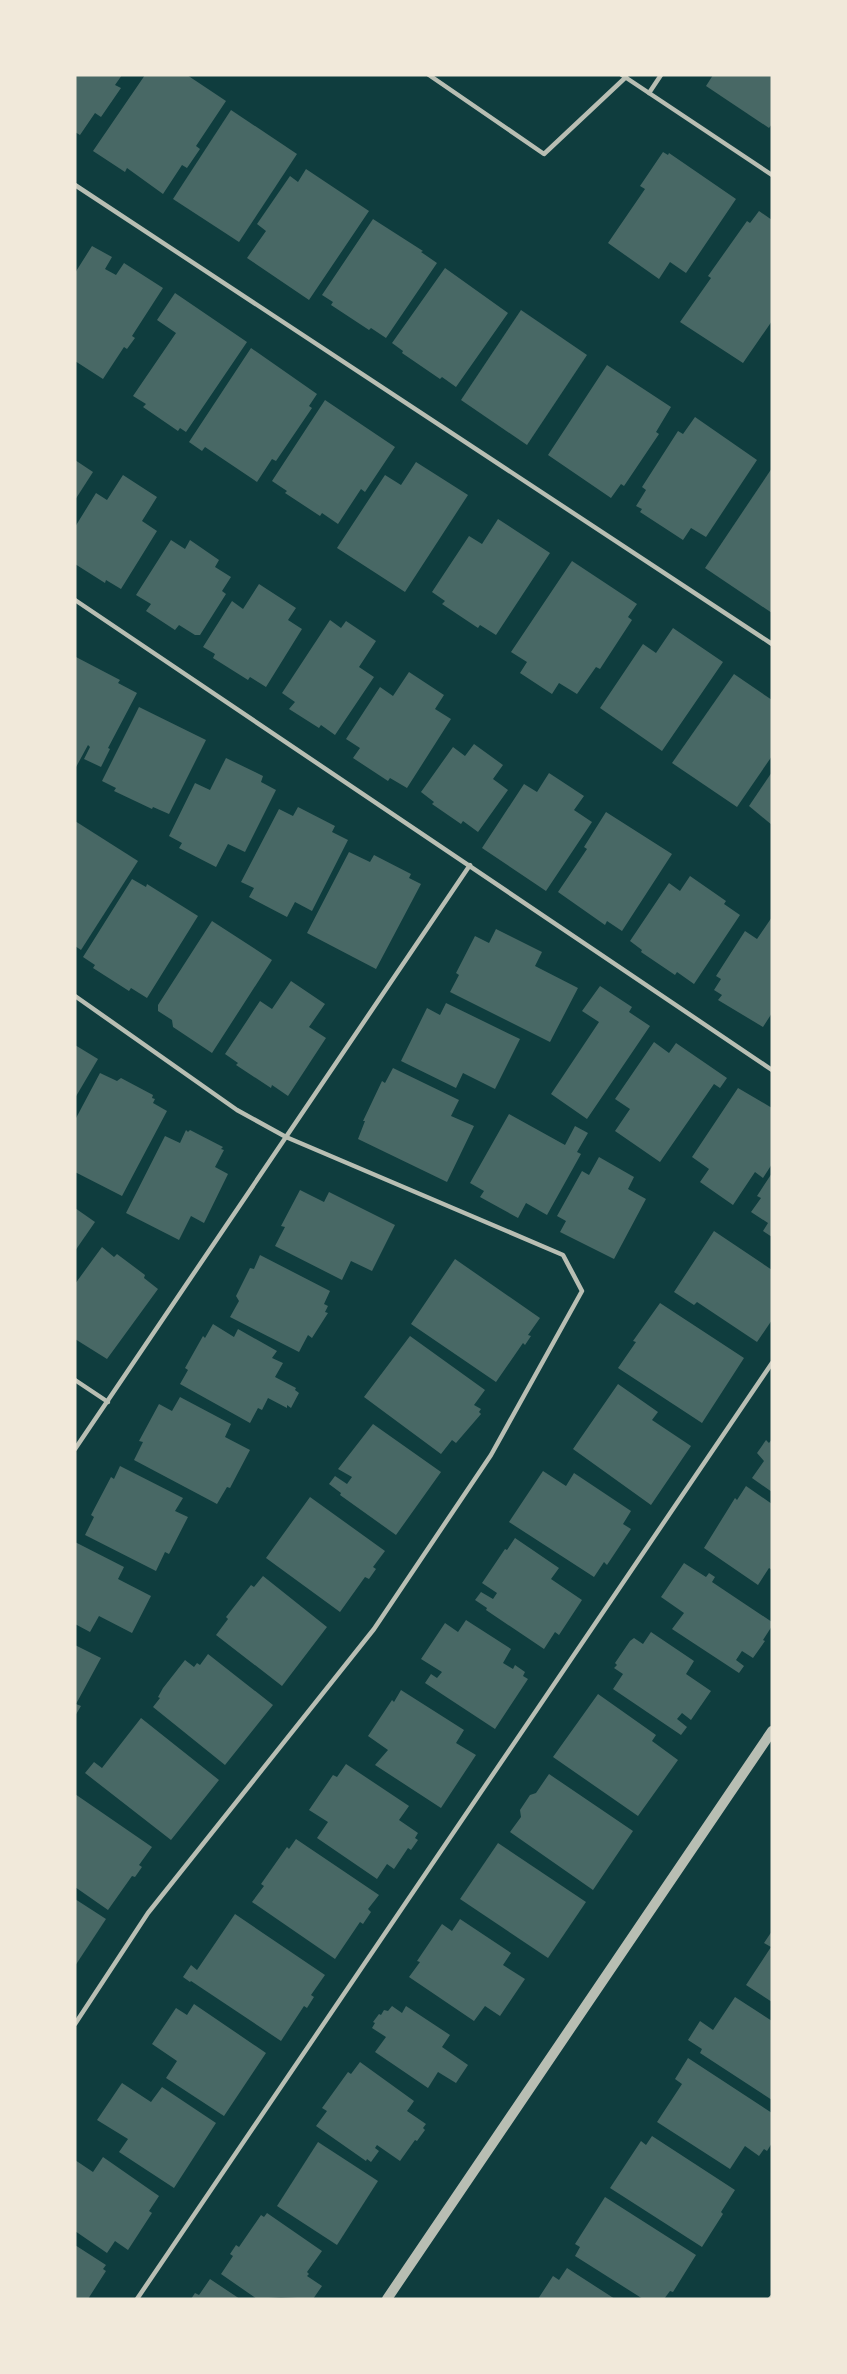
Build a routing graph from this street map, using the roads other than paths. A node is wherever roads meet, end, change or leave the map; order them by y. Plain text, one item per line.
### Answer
1 (429, 75) edge
2 (661, 75) edge
3 (624, 76) edge
4 (650, 93) junction
5 (772, 175) edge
6 (75, 184) edge
7 (75, 600) edge
8 (772, 644) edge
9 (470, 865) junction
10 (75, 996) edge
11 (772, 1070) edge
12 (286, 1137) junction
13 (772, 1363) edge
14 (75, 1380) edge
15 (108, 1402) junction
16 (75, 1449) edge
17 (772, 1731) edge
18 (75, 2024) edge
19 (137, 2299) edge
20 (387, 2299) edge

1 - 3 lane
2 - 4 lane
3 - 4 lane
4 - 5 lane
6 - 8 lane
7 - 9 lane
9 - 11 lane
9 - 12 lane
10 - 12 lane
12 - 15 lane
12 - 18 lane
13 - 19 lane
14 - 15 lane
15 - 16 lane
17 - 20 street

